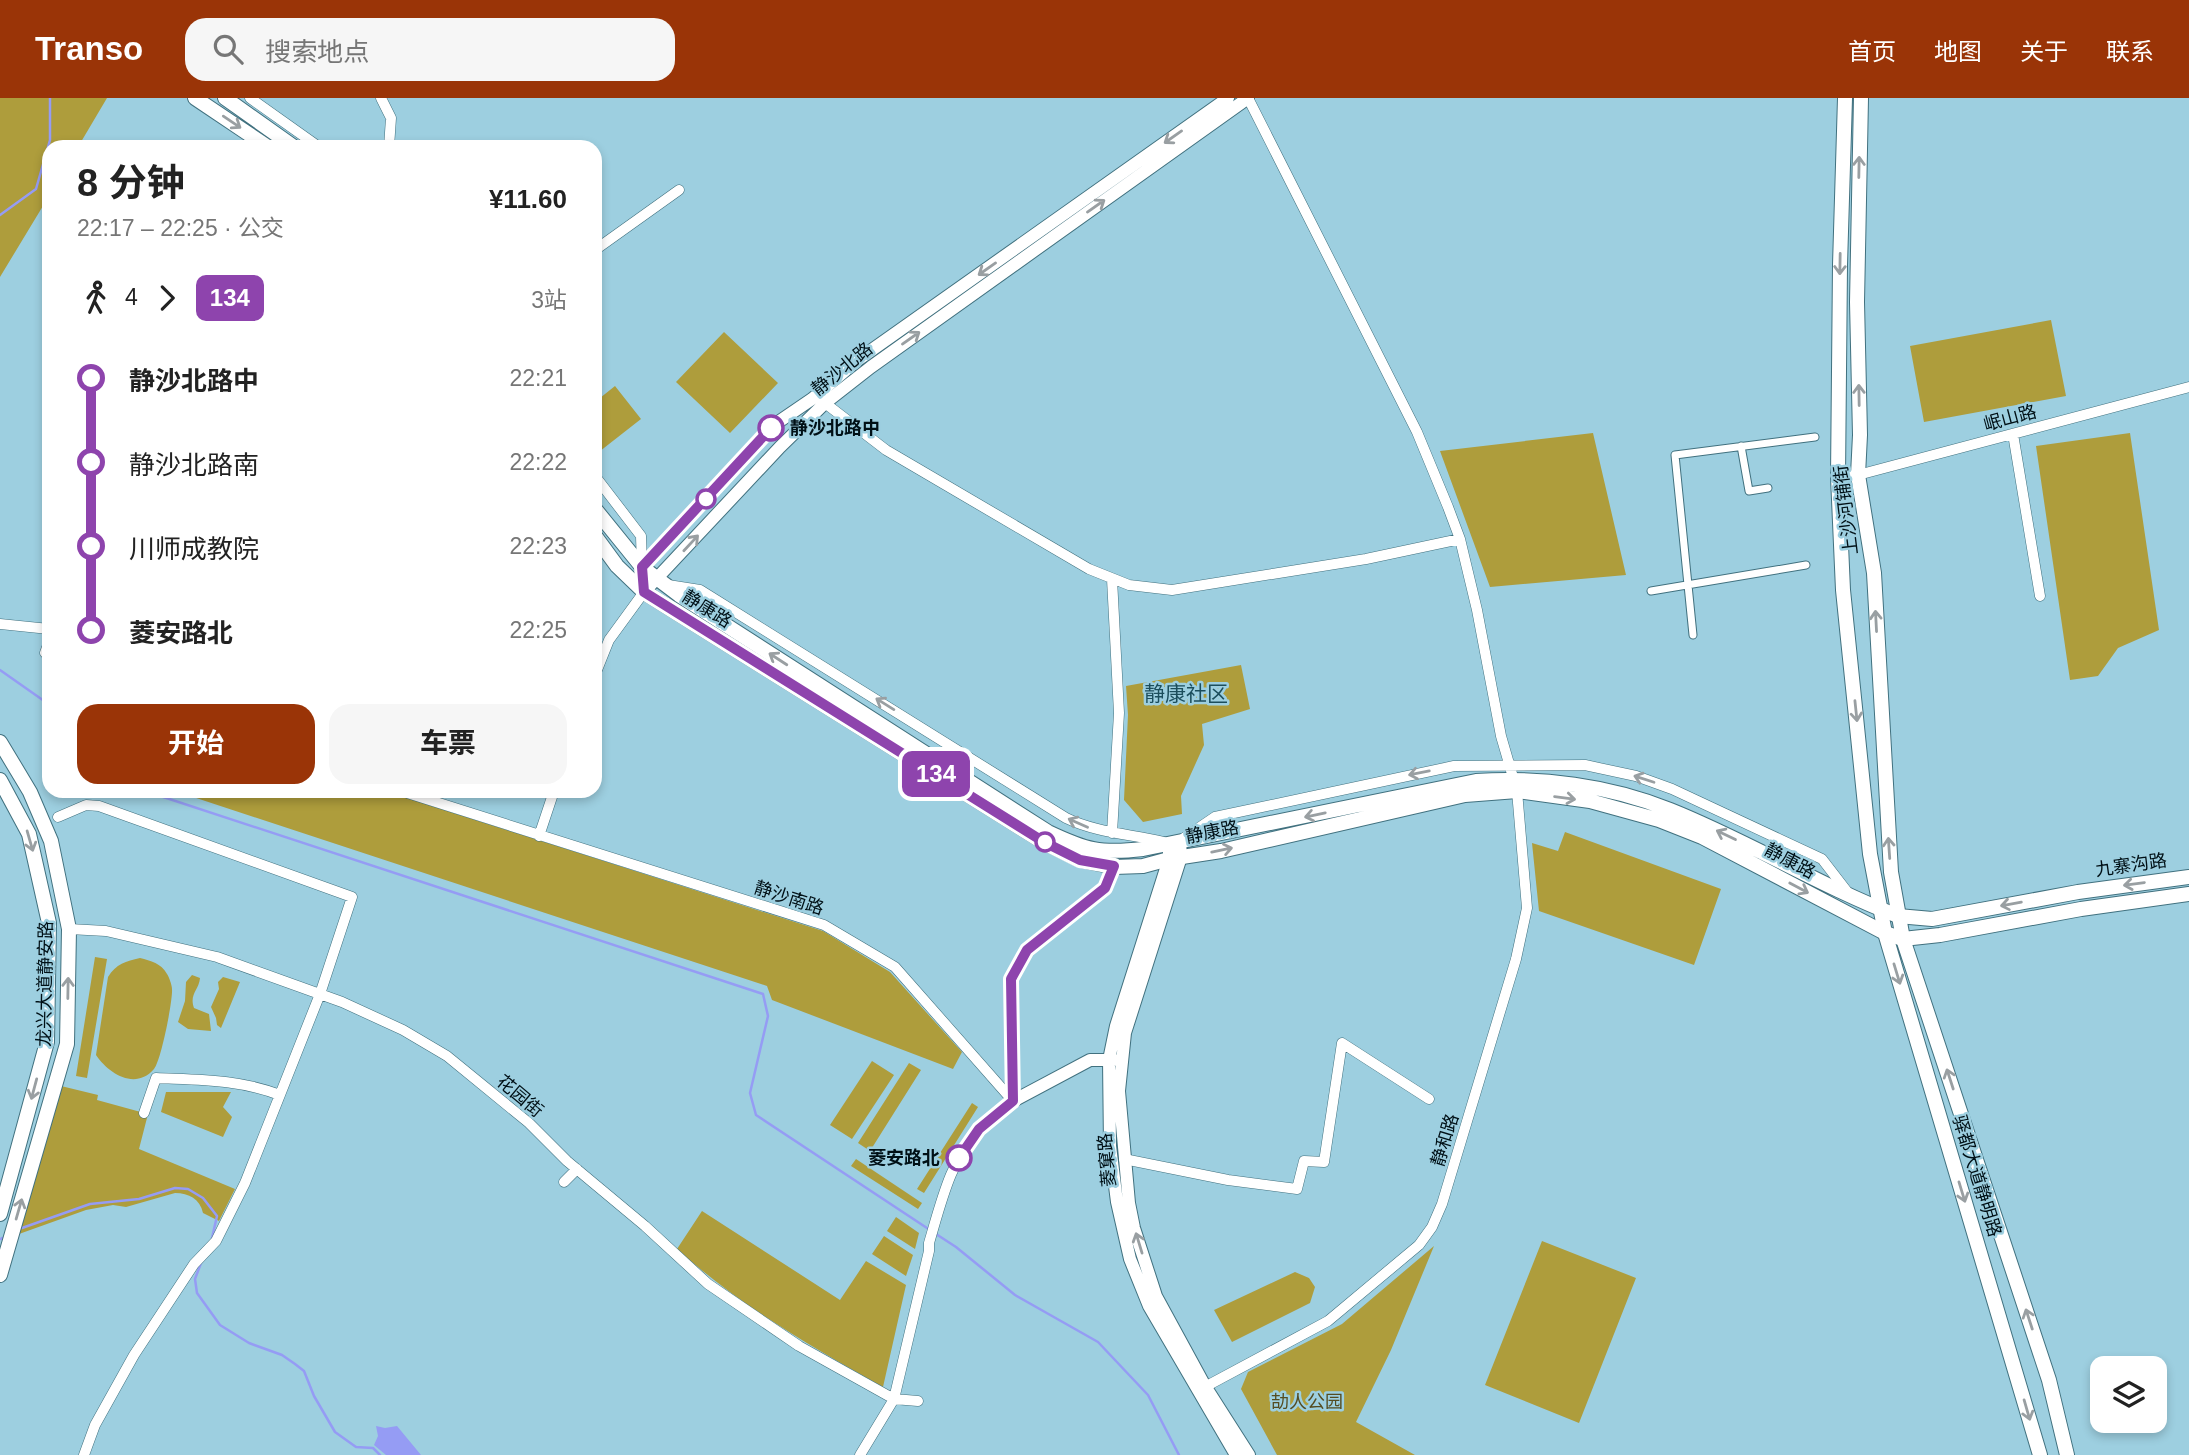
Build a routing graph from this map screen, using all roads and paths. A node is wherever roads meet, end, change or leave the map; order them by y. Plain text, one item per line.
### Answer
1 (195, 98) edge
2 (225, 98) edge
3 (250, 98) edge
4 (381, 98) edge
5 (1228, 98) edge
6 (1248, 98) edge
7 (1845, 98) edge
8 (1861, 98) edge
9 (258, 140) edge
10 (284, 140) edge
11 (309, 140) edge
12 (389, 140) edge
13 (679, 190) dead end
14 (602, 245) edge
15 (2189, 387) edge
16 (820, 399) junction
17 (2013, 434) junction
18 (1815, 437) dead end
19 (1741, 446) junction
20 (1858, 475) junction
21 (1838, 477) junction
22 (602, 485) edge
23 (1768, 488) dead end
24 (602, 518) edge
25 (1460, 539) junction
26 (602, 546) edge
27 (1806, 565) dead end
28 (642, 567) junction
29 (1112, 579) junction
30 (661, 581) junction
31 (1687, 585) junction
32 (1651, 591) dead end
33 (644, 592) junction
34 (2040, 596) dead end
35 (0, 624) edge
36 (42, 628) edge
37 (1692, 635) dead end
38 (602, 659) edge
39 (0, 742) edge
40 (1514, 779) junction
41 (0, 780) edge
42 (423, 798) edge
43 (552, 798) edge
44 (58, 817) dead end
45 (1112, 833) junction
46 (539, 835) junction
47 (1175, 849) junction
48 (1114, 866) junction
49 (2189, 877) edge
50 (1849, 894) junction
51 (2189, 894) edge
52 (1878, 908) junction
53 (1898, 916) junction
54 (49, 929) junction
55 (69, 929) junction
56 (1885, 933) junction
57 (1903, 939) junction
58 (320, 994) junction
59 (1109, 1060) junction
60 (1122, 1060) junction
61 (280, 1095) junction
62 (1429, 1099) dead end
63 (1013, 1101) junction
64 (144, 1113) dead end
65 (1124, 1159) junction
66 (578, 1169) junction
67 (564, 1182) dead end
68 (0, 1214) edge
69 (0, 1275) edge
70 (1202, 1388) junction
71 (894, 1399) junction
72 (918, 1401) dead end
73 (84, 1455) edge
74 (860, 1455) edge
75 (1236, 1455) edge
76 (1249, 1455) edge
77 (2040, 1455) edge
78 (2067, 1455) edge

1 -> 9 main road
2 - 10 main road
3 - 11 street
4 - 12 street
5 -> 16 street, 静沙北路
16 -> 6 street, 静沙北路
6 - 25 street, 静和路
7 -> 21 main road, 上沙河铺街
20 -> 8 main road, 上沙河铺街
13 - 14 street
15 - 17 street, 岷山路
16 - 28 street, 静沙北路
16 - 29 street
30 -> 16 street, 静沙北路
17 - 20 street, 岷山路
17 - 34 street
18 - 19 street
19 - 23 street
19 - 31 street
20 - 21 street, 岷山路
53 -> 20 main road, 上沙河铺街
21 -> 52 main road, 上沙河铺街
22 - 28 street
24 - 28 main road, 静康路
25 - 29 street
25 - 40 street, 静和路
26 - 33 main road, 静康路
27 - 31 street
28 - 30 main road, 静康路
28 - 33 street
29 - 45 street
30 - 33 street, 静沙北路
45 -> 30 street
47 -> 30 main road, 静康路
31 - 32 street
31 - 37 street
33 - 38 street
33 - 48 main road, 静康路
35 - 36 street
39 - 55 main road, 龙兴大道静安路
40 - 47 main road, 静康路
40 -> 47 street
50 -> 40 main road, 静康路
50 -> 40 street
40 -> 56 main road, 静康路
40 - 70 street, 静和路
41 -> 54 main road, 龙兴大道静安路
42 - 46 street, 静沙南路
43 - 46 street
44 - 58 street
45 - 47 street
46 - 63 street, 静沙南路
47 - 48 main road, 静康路
47 - 59 street, 菱窠路
47 - 60 street, 菱窠路
48 - 63 street
49 -> 53 main road, 九寨沟路
50 - 52 main road, 静康路
51 - 57 main road, 九寨沟路
52 - 53 main road, 静康路
52 - 56 main road, 驿都大道静明路
53 - 57 main road, 驿都大道静明路
54 - 55 street
54 -> 68 main road, 龙兴大道静安路
55 - 58 street, 花园街
69 -> 55 main road, 龙兴大道静安路
56 - 57 main road, 静康路
56 -> 77 main road, 驿都大道静明路
78 -> 57 main road, 驿都大道静明路
58 - 61 street
58 - 66 street, 花园街
59 - 60 street
59 - 63 street
59 - 70 street, 菱窠路
60 - 65 street, 菱窠路
61 - 64 street
61 - 73 street
62 - 65 street
63 - 71 street
70 -> 65 street, 菱窠路
66 - 67 street
66 - 71 street, 花园街
70 - 75 street, 菱窠路
70 - 76 street, 菱窠路
71 - 72 street
71 - 74 street

